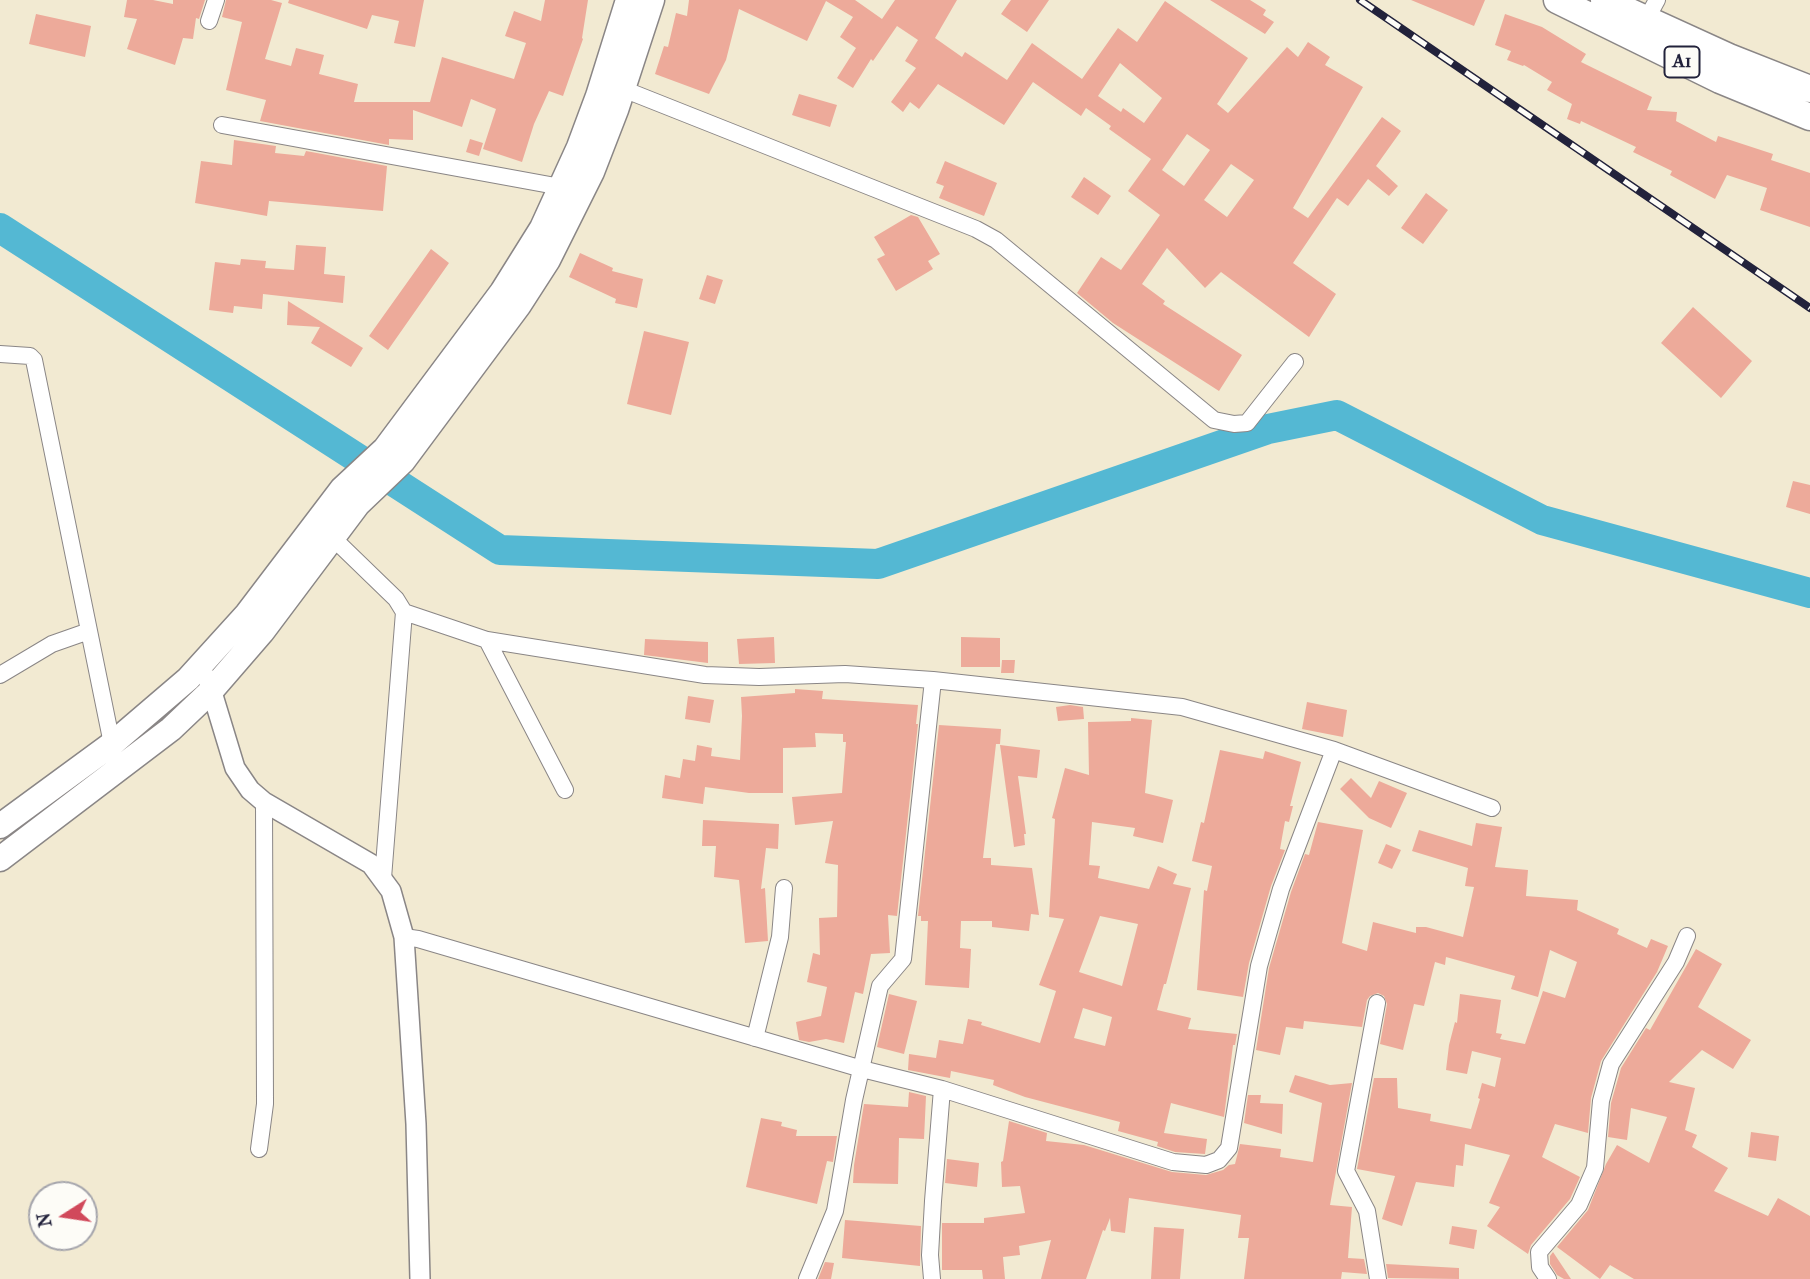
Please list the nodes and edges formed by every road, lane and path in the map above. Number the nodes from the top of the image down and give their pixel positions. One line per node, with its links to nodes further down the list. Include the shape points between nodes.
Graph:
1 (216, 0): 7 (street)
2 (628, 0): 14 (main road, via 598,96)
3 (652, 0): 9 (main road)
4 (1557, 0): 8 (highway, A1)
5 (1604, 0): 6 (highway, A1)
6 (1651, 10): 8 (highway, A1)
7 (209, 20)
8 (1725, 69): 10 (highway); 11 (highway); 12 (highway, A1)
9 (623, 89): 16 (street, via 996,240 1214,419 1247,423); 17 (main road, via 592,172 548,260 519,305)
10 (1810, 91)
11 (1810, 107)
12 (1810, 117)
13 (222, 125): 14 (street)
14 (561, 187): 17 (main road, via 542,228)
15 (0, 354): 21 (street, via 34,360)
16 (1295, 362)
17 (394, 455): 18 (main road)
18 (350, 496): 19 (main road); 23 (main road)
19 (333, 538): 20 (street); 26 (main road)
20 (404, 612): 22 (street); 34 (street)
21 (89, 631): 24 (street, via 52,644); 27 (street)
22 (487, 640): 25 (street, via 705,675 845,674); 29 (street)
23 (205, 661): 26 (street); 27 (main road)
24 (0, 675)
25 (933, 680): 28 (street, via 1182,707); 40 (street, via 903,959 880,986)
26 (211, 691): 30 (street, via 236,768); 33 (main road, via 171,729)
27 (112, 744): 32 (main road)
28 (1334, 750): 31 (street); 41 (street, via 1281,889 1259,966 1228,1148 1219,1160 1206,1165 1173,1162)
29 (565, 790)
30 (264, 802): 34 (street, via 371,864); 42 (street, via 265,1104)
31 (1492, 808)
32 (0, 826)
33 (0, 859)
34 (383, 878): 37 (street)
35 (783, 888): 39 (street, via 780,937)
36 (1687, 936): 47 (street, via 1676,962 1611,1064 1601,1101 1595,1168 1579,1205 1539,1252 1540,1267)
37 (404, 937): 39 (street); 43 (street)
38 (1377, 1003): 46 (street, via 1346,1171 1367,1211)
39 (755, 1038): 40 (street)
40 (862, 1069): 41 (street); 44 (street, via 835,1211)
41 (942, 1089): 45 (street)
42 (260, 1149)
43 (420, 1279)
44 (807, 1279)
45 (932, 1279)
46 (1378, 1279)
47 (1548, 1279)

